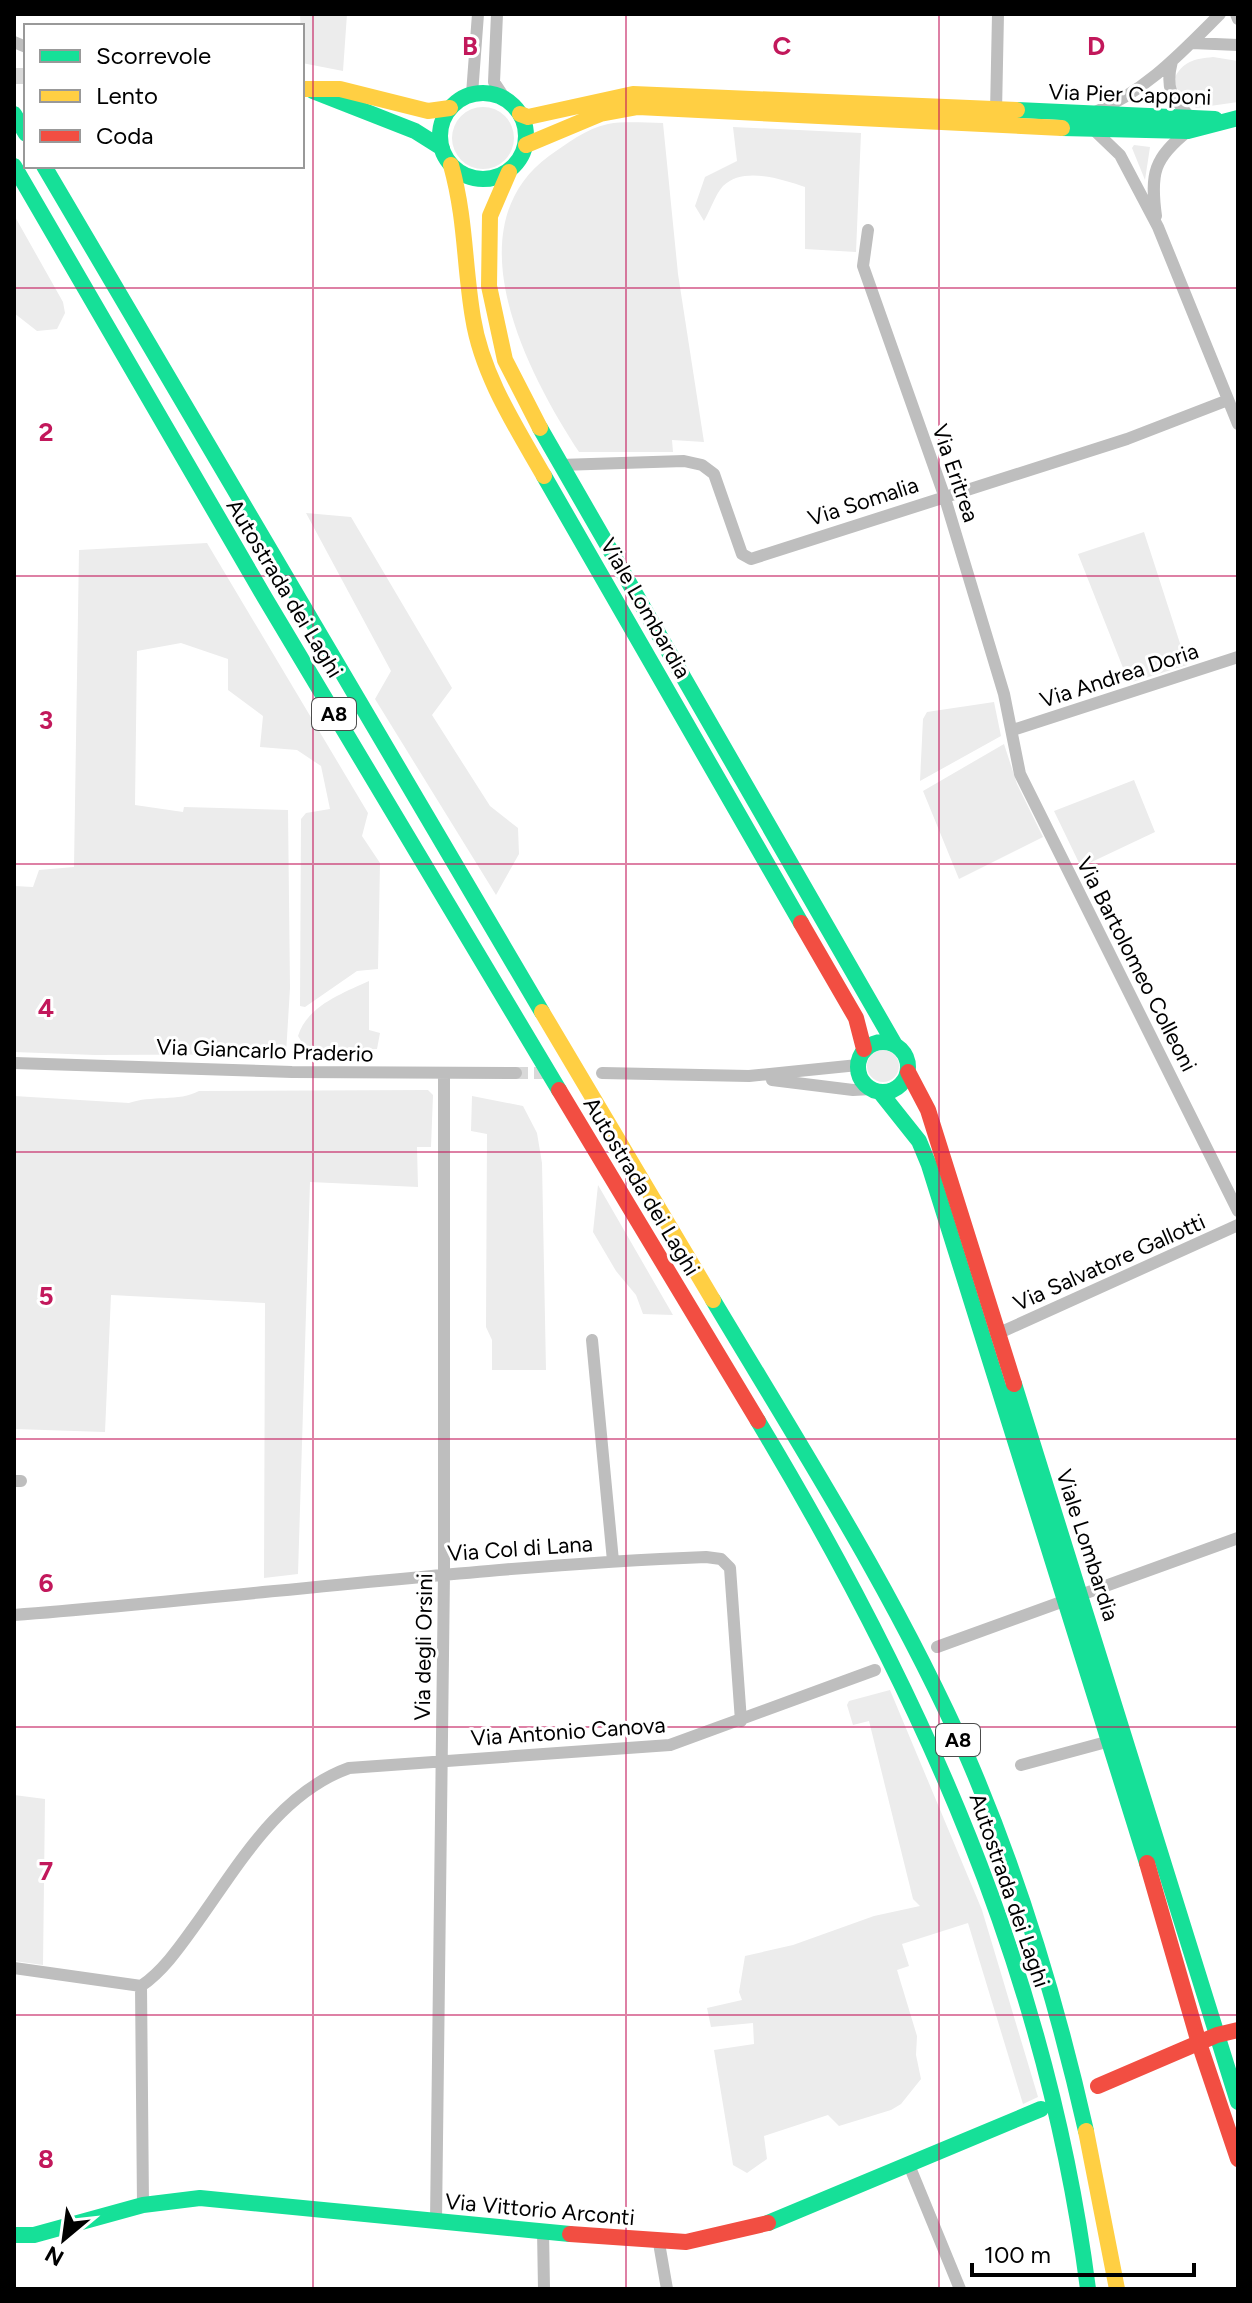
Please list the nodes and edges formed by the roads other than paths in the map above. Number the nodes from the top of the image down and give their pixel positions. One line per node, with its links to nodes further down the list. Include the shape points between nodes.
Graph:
1 (478, 14): 9 (street)
2 (497, 14): 10 (street, via 494,82)
3 (998, 14): 12 (street)
4 (1220, 14): 5 (street)
5 (1192, 43): 6 (street); 7 (street)
6 (1238, 45)
7 (1172, 61): 15 (street); 16 (street, via 1167,81)
8 (307, 90): 11 (main road, via 340,89 428,111); 18 (main road, via 415,131)
9 (472, 94): 10 (main road); 11 (main road)
10 (506, 100): 13 (main road)
11 (450, 108): 18 (main road, via 440,131)
12 (996, 112): 13 (main road, Via Pier Capponi, via 633,94 528,117); 15 (main road, Via Pier Capponi)
13 (520, 114): 17 (main road)
14 (1231, 119): 16 (main road, Via Pier Capponi)
15 (1091, 123): 16 (main road, Via Pier Capponi); 17 (main road, Via Pier Capponi, via 638,107 600,114); 23 (street, via 1120,155)
16 (1189, 124): 23 (street, via 1154,167)
17 (526, 145): 22 (main road)
18 (442, 148): 19 (main road)
19 (451, 165): 22 (main road, via 479,180); 32 (main road, Viale Lombardia, via 463,207 473,320 487,369 856,1018)
20 (14, 166): 66 (main road, Autostrada dei Laghi / A8, via 273,611 809,1506 889,1655 958,1805 1006,1933 1049,2079)
21 (45, 168): 76 (main road, Autostrada dei Laghi / A8, via 913,1643 981,1791 1026,1918 1091,2152)
22 (509, 172): 27 (main road, Viale Lombardia, via 487,236 494,316 505,360)
23 (1158, 227): 25 (street)
24 (868, 230): 28 (street, Via Eritrea, via 863,266)
25 (1228, 400): 26 (street); 28 (street, Via Somalia, via 1127,439)
26 (1238, 424)
27 (560, 465): 28 (street, Via Somalia, via 702,465 714,474 746,558); 31 (main road, Viale Lombardia)
28 (944, 495): 30 (street, Via Eritrea)
29 (1238, 657): 30 (street, Via Andrea Doria)
30 (1013, 730): 40 (street, Via Bartolomeo Colleoni, via 1020,774)
31 (895, 1045): 32 (main road, via 879,1042); 34 (main road, via 904,1053)
32 (861, 1057): 38 (street); 39 (main road, via 863,1082)
33 (14, 1063): 37 (street, Via Giancarlo Praderio)
34 (908, 1072): 39 (main road, via 892,1091); 42 (main road, Viale Lombardia, via 928,1110)
35 (516, 1073): 37 (street, Via Giancarlo Praderio)
36 (602, 1073): 38 (street)
37 (444, 1074): 46 (street, Via degli Orsini)
38 (749, 1076): 39 (street)
39 (875, 1090): 47 (main road, Viale Lombardia, via 919,1141 929,1165)
40 (1238, 1211)
41 (1238, 1225): 42 (street, Via Salvatore Gallotti)
42 (997, 1334): 47 (main road, Viale Lombardia)
43 (592, 1340): 45 (street)
44 (1238, 1538): 47 (street)
45 (613, 1561): 46 (street, Via Col di Lana); 51 (street, Via Col di Lana, via 706,1557 721,1559 730,1568)
46 (444, 1574): 48 (street, Via Col di Lana); 53 (street, Via degli Orsini)
47 (1074, 1597): 49 (street); 52 (main road, Viale Lombardia); 58 (main road, Viale Lombardia)
48 (14, 1615)
49 (937, 1647)
50 (875, 1670): 51 (street, Via Antonio Canova)
51 (741, 1721): 53 (street, Via Antonio Canova, via 670,1745)
52 (1110, 1741): 54 (street); 59 (main road, Viale Lombardia)
53 (441, 1760): 56 (street, Via Antonio Canova, via 349,1768 310,1787 279,1814 182,1943); 67 (street, Via degli Orsini)
54 (1021, 1765)
55 (14, 1968): 56 (street)
56 (141, 1986): 65 (street)
57 (1238, 2030): 58 (main road)
58 (1217, 2035): 59 (main road); 61 (main road, Viale Lombardia)
59 (1199, 2043): 60 (main road); 63 (main road, Viale Lombardia)
60 (1098, 2086)
61 (1238, 2102)
62 (1041, 2109): 64 (main road, Via Vittorio Arconti)
63 (1238, 2159)
64 (909, 2165): 70 (main road, Via Vittorio Arconti, via 731,2235); 73 (street)
65 (143, 2205): 67 (main road, Via Vittorio Arconti, via 200,2198); 69 (main road, Via Vittorio Arconti, via 34,2235)
66 (1081, 2217): 74 (main road); 75 (main road, Autostrada dei Laghi / A8)
67 (436, 2221): 68 (main road, Via Vittorio Arconti)
68 (543, 2230): 70 (main road, Via Vittorio Arconti); 71 (street)
69 (14, 2235)
70 (659, 2243): 72 (street)
71 (544, 2289)
72 (667, 2289)
73 (960, 2289)
74 (1081, 2289)
75 (1088, 2289)
76 (1117, 2289)

